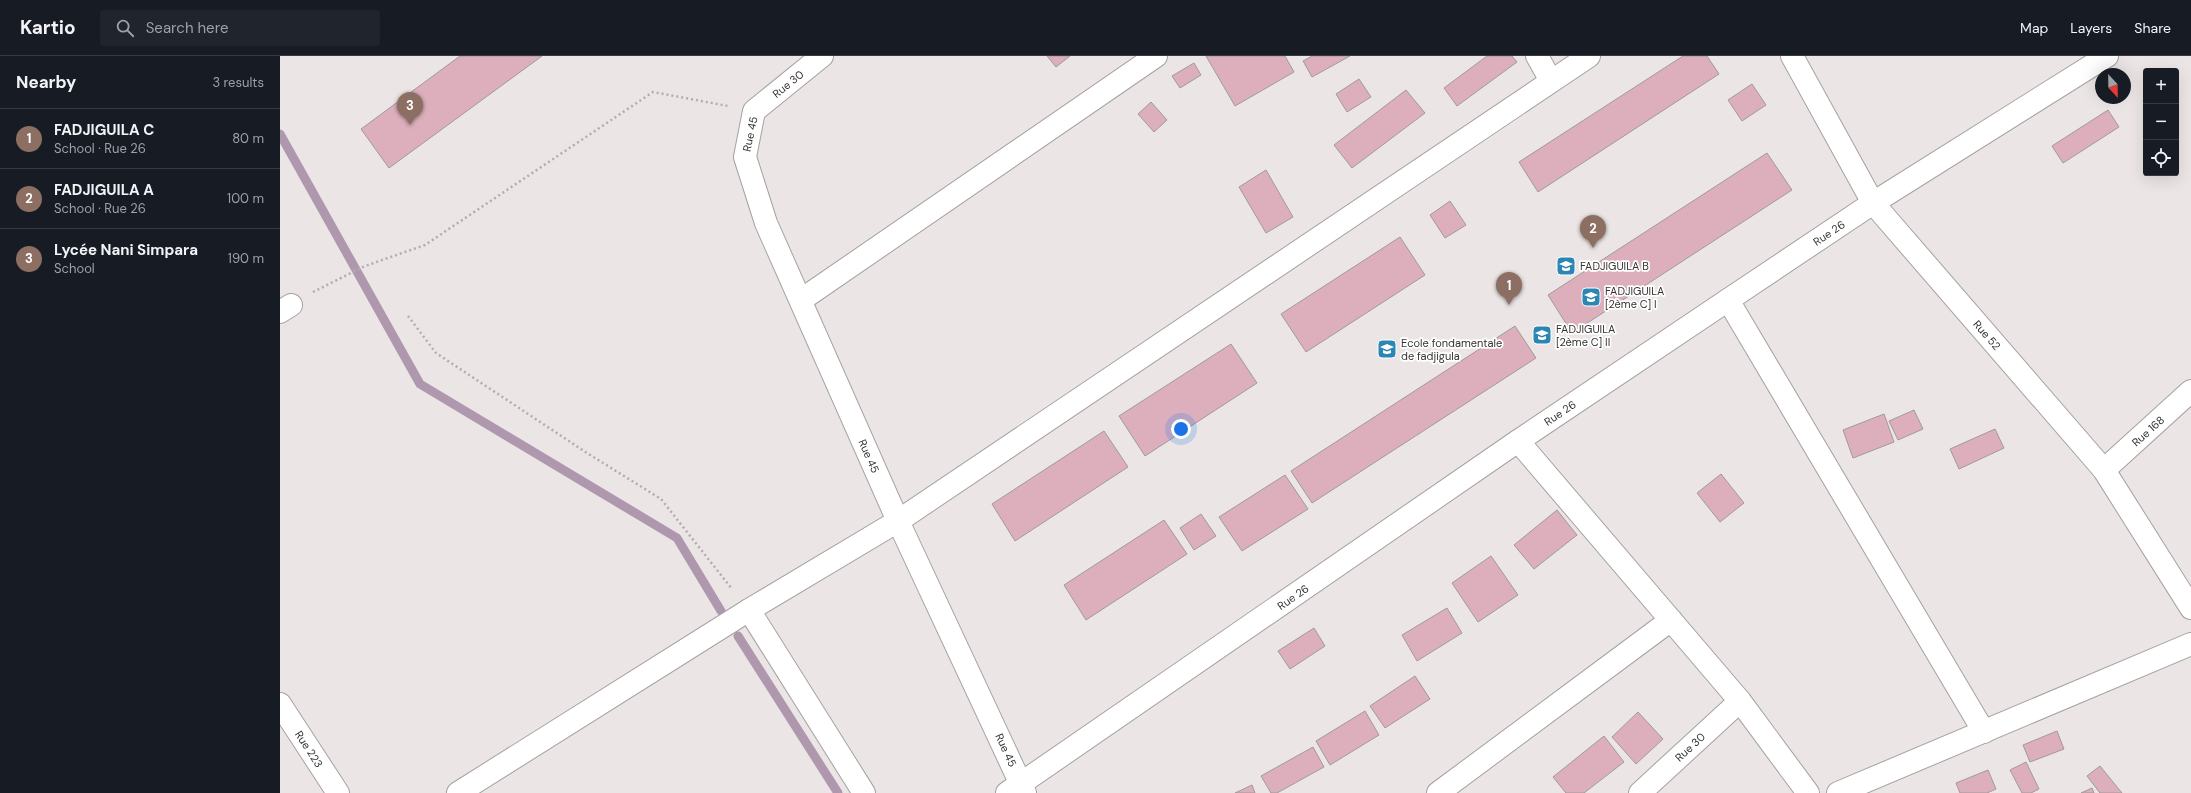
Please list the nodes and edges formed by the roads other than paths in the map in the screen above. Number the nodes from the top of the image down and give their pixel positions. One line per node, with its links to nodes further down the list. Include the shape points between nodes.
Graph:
1 (822, 56): 8 (street, Rue 30)
2 (1156, 56): 10 (street)
3 (1537, 56): 7 (street)
4 (1589, 56): 7 (street)
5 (1792, 56): 9 (street, Rue 52)
6 (2107, 56): 9 (street, Rue 26)
7 (1552, 81): 15 (street)
8 (754, 111): 10 (street, Rue 45, via 745,157 766,223)
9 (1873, 203): 11 (street, Rue 26); 14 (street, Rue 52)
10 (801, 300): 15 (street, Rue 45)
11 (1728, 300): 13 (street, Rue 26); 22 (street)
12 (2191, 391): 14 (street, Rue 168)
13 (1518, 441): 18 (street); 23 (street, Rue 26)
14 (2104, 470): 16 (street, Rue 52)
15 (898, 521): 17 (street); 23 (street, Rue 45)
16 (2191, 608)
17 (749, 610): 25 (street); 26 (street)
18 (1671, 620): 20 (street); 27 (street)
19 (2191, 644): 22 (street)
20 (1740, 701): 28 (street, Rue 30); 29 (street)
21 (280, 704): 24 (street, Rue 223)
22 (1984, 732): 30 (street)
23 (1018, 790)
24 (338, 793)
25 (458, 793)
26 (864, 793)
27 (1438, 793)
28 (1640, 793)
29 (1808, 793)
30 (1838, 793)

